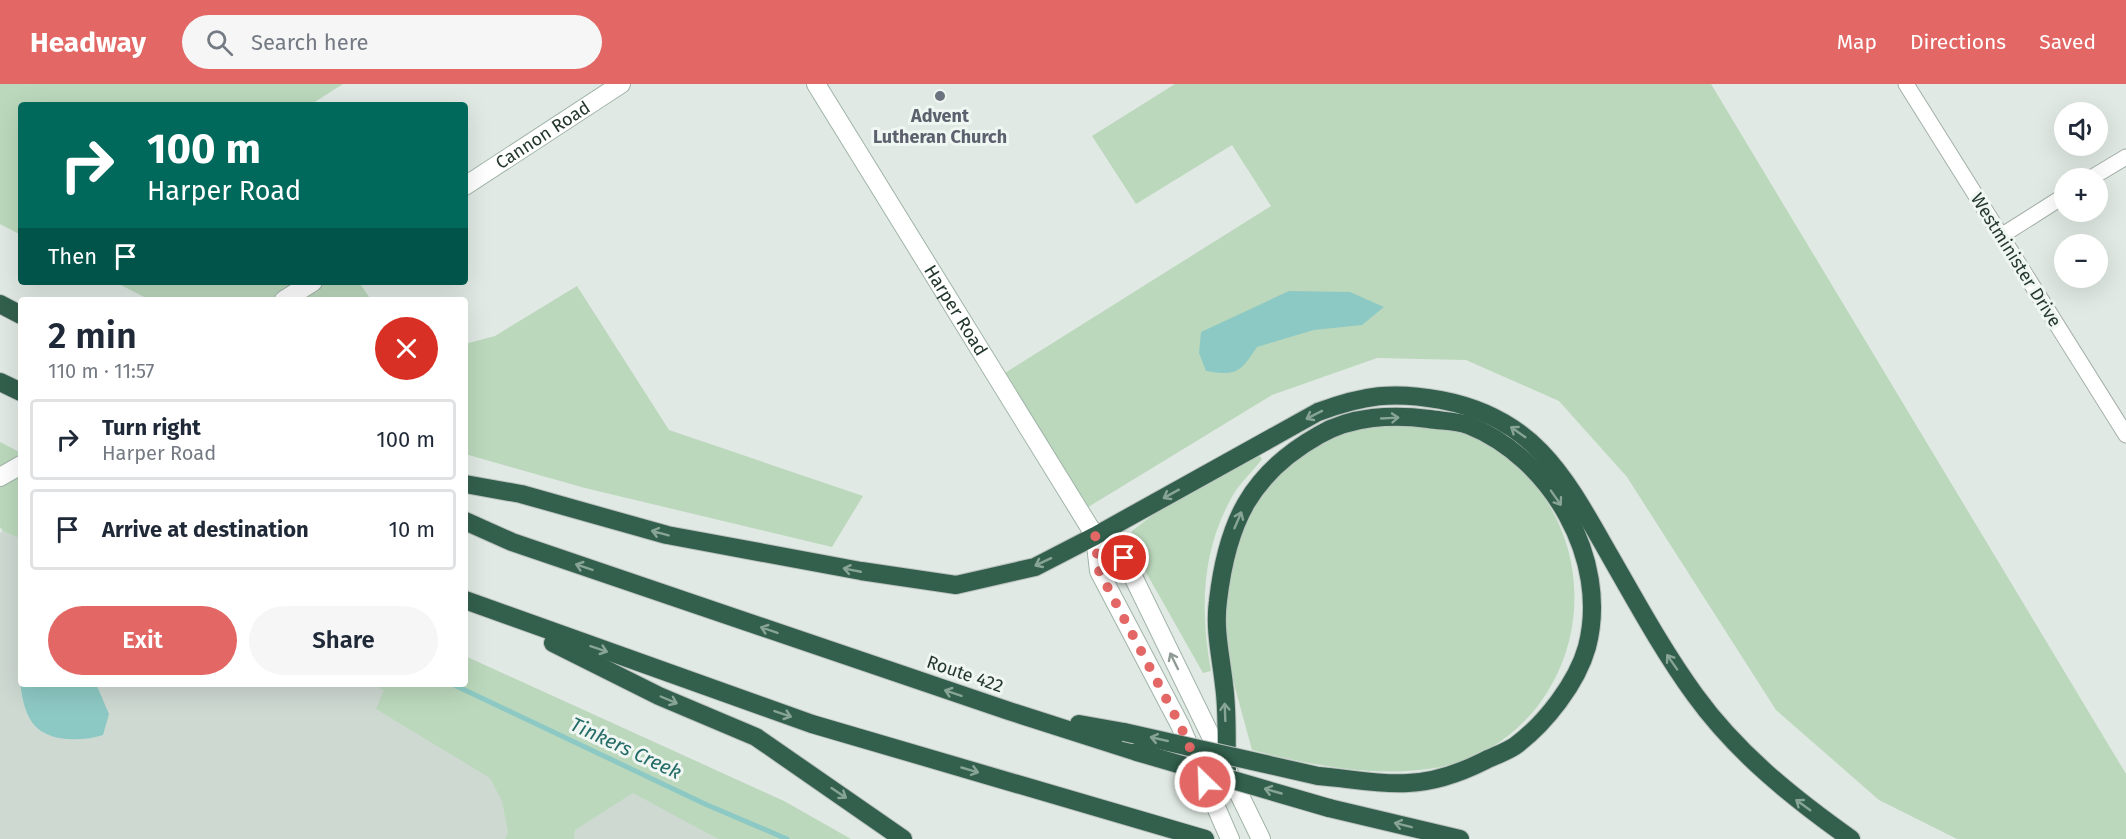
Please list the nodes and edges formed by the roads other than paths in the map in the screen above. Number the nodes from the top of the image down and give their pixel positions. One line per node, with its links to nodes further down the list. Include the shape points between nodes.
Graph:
1 (621, 84): 6 (street, Cannon Road)
2 (816, 84): 18 (street, Harper Road)
3 (1906, 84): 8 (street, Westminister Drive)
4 (2126, 156): 5 (street)
5 (2107, 168)
6 (468, 184)
7 (2054, 202): 8 (street)
8 (2001, 236): 13 (street, Westminister Drive)
9 (308, 285): 10 (street)
10 (289, 297)
11 (0, 304): 12 (highway)
12 (18, 313)
13 (2126, 435)
14 (18, 467): 15 (street)
15 (0, 477)
16 (468, 485): 18 (highway, one-way to 16, via 1035,567 956,585 667,535 521,494)
17 (468, 522): 21 (highway, Route 422, one-way to 17, via 512,542)
18 (1095, 536): 22 (street, Harper Road, one-way to 18, via 1124,558); 25 (street, Harper Road, via 1099,571 1180,725); 28 (highway, one-way to 18, via 1796,800 1737,746 1696,697 1665,651 1567,480 1530,440 1499,418 1416,395 1353,399 1318,412)
19 (468, 601): 20 (highway)
20 (485, 609): 23 (highway, one-way to 23, via 659,696 756,737); 24 (highway, one-way to 24, via 812,724)
21 (1009, 711): 22 (highway, one-way to 21, bridge, via 1225,686 1218,648 1217,602 1229,542 1250,493 1271,468 1329,429 1364,419 1408,416 1467,425 1535,469 1573,524 1592,590 1587,647 1562,700 1514,746 1462,772 1409,783 1318,776 1124,732); 27 (highway, Route 422, one-way to 21, bridge, via 1329,808)
22 (1227, 770): 26 (street, Harper Road)
23 (903, 839)
24 (1205, 839)
25 (1230, 839)
26 (1261, 839)
27 (1460, 839)
28 (1851, 839)

